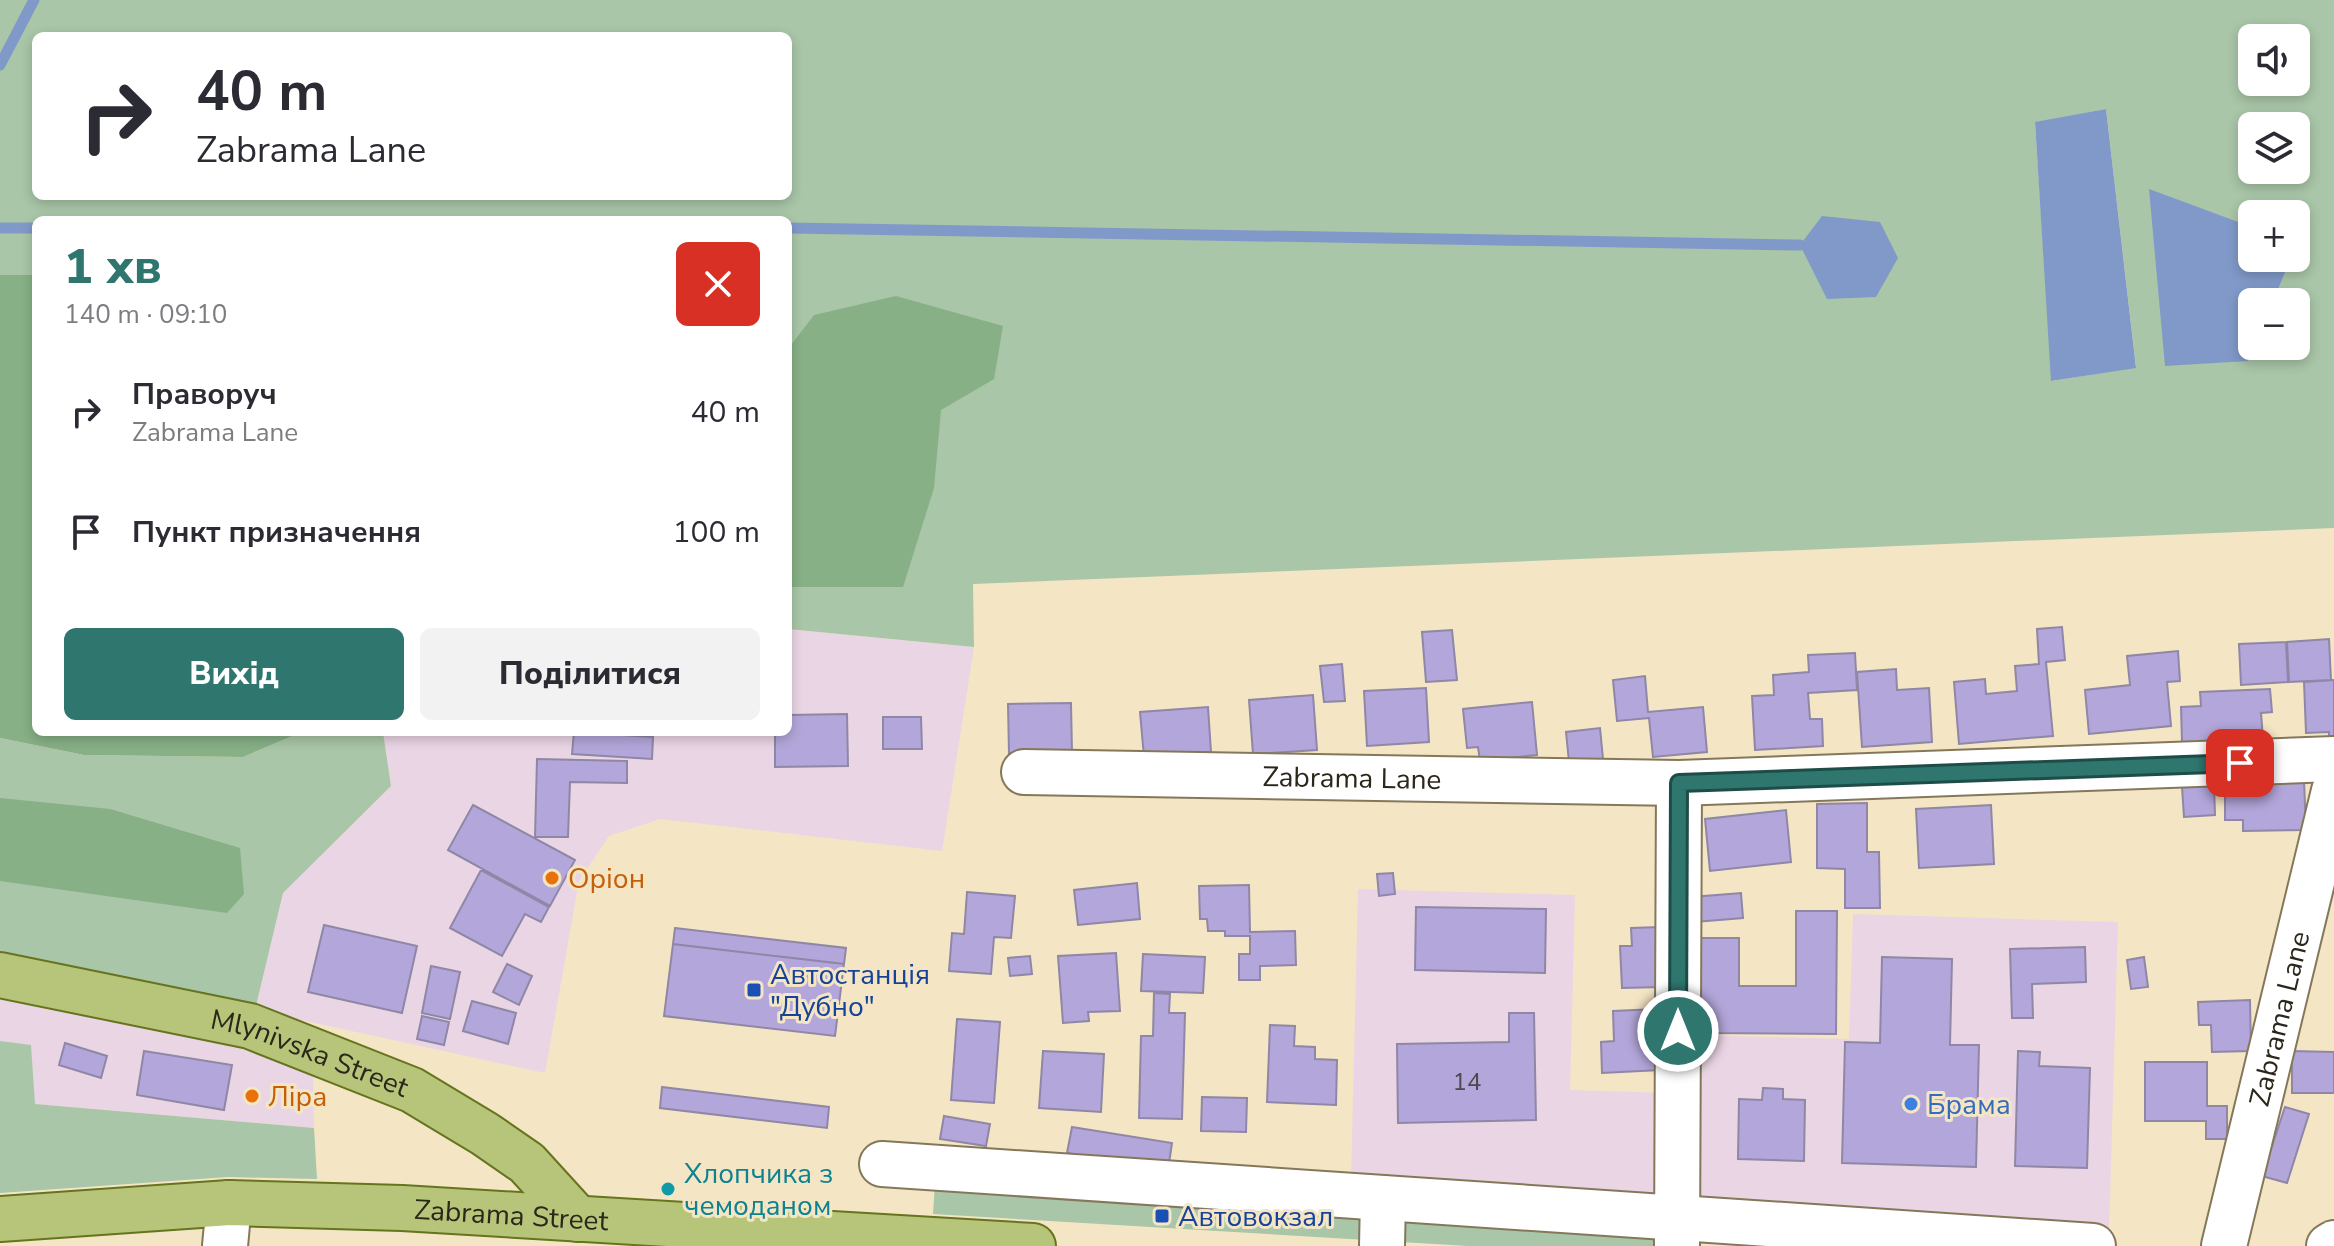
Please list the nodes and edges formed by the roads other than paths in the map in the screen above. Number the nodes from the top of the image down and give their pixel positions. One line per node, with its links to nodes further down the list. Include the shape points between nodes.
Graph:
1 (2334, 759): 3 (street, Zabrama Lane)
2 (1024, 772): 3 (street, Zabrama Lane)
3 (1679, 783): 11 (street)
4 (2334, 791): 18 (street, Zabrama Lane)
5 (0, 975): 10 (main road, Mlynivska Street, via 250,1026 412,1090 527,1163)
6 (882, 1164): 7 (street)
7 (1383, 1198): 11 (street); 16 (street)
8 (229, 1203): 9 (main road, Zabrama Street); 10 (main road, Zabrama Street); 14 (street)
9 (0, 1219)
10 (578, 1219): 15 (main road, Zabrama Street)
11 (1677, 1232): 12 (street)
12 (1986, 1242): 17 (street)
13 (2334, 1243): 19 (street)
14 (225, 1246)
15 (1033, 1246)
16 (1382, 1246)
17 (2093, 1246)
18 (2224, 1246)
19 (2329, 1246)

